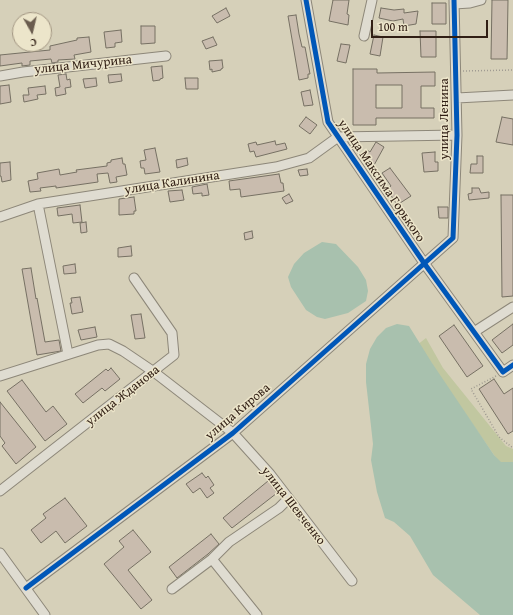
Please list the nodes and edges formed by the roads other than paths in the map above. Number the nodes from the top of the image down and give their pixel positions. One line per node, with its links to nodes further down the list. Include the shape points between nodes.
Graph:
1 (306, 0): 11 (street, улица Максима Горького, via 328,122)
2 (372, 0): 5 (street)
3 (481, 0): 4 (street, via 470,3)
4 (454, 2): 9 (street, улица Ленина)
5 (364, 36)
6 (166, 56): 7 (street, улица Мичурина)
7 (0, 76)
8 (513, 95): 9 (street)
9 (457, 98): 10 (street, улица Ленина)
10 (457, 135): 11 (street); 14 (street, улица Ленина)
11 (338, 137): 12 (street, улица Калинина, via 309,158 276,167); 15 (street, улица Максима Горького)
12 (38, 204): 13 (street, улица Калинина); 19 (street)
13 (0, 217)
14 (453, 238): 15 (street, улица Кирова)
15 (424, 263): 18 (street, улица Максима Горького); 23 (street, улица Кирова)
16 (134, 278): 21 (street, улица Жданова, via 172,333 174,355)
17 (513, 308): 18 (street)
18 (474, 332): 20 (street, улица Максима Горького, via 503,372)
19 (68, 354): 21 (street, улица Шевченко, via 109,344); 22 (street, улица Шевченко)
20 (513, 365)
21 (154, 372): 23 (street, улица Шевченко); 24 (street, улица Жданова)
22 (0, 376)
23 (233, 433): 25 (street, улица Шевченко); 29 (street, улица Кирова)
24 (0, 491)
25 (288, 498): 27 (street, via 279,508 229,542); 28 (street, улица Шевченко)
26 (0, 552): 29 (street)
27 (212, 559): 30 (street); 32 (street)
28 (352, 581)
29 (26, 588): 31 (street)
30 (172, 589)
31 (46, 615)
32 (257, 615)

